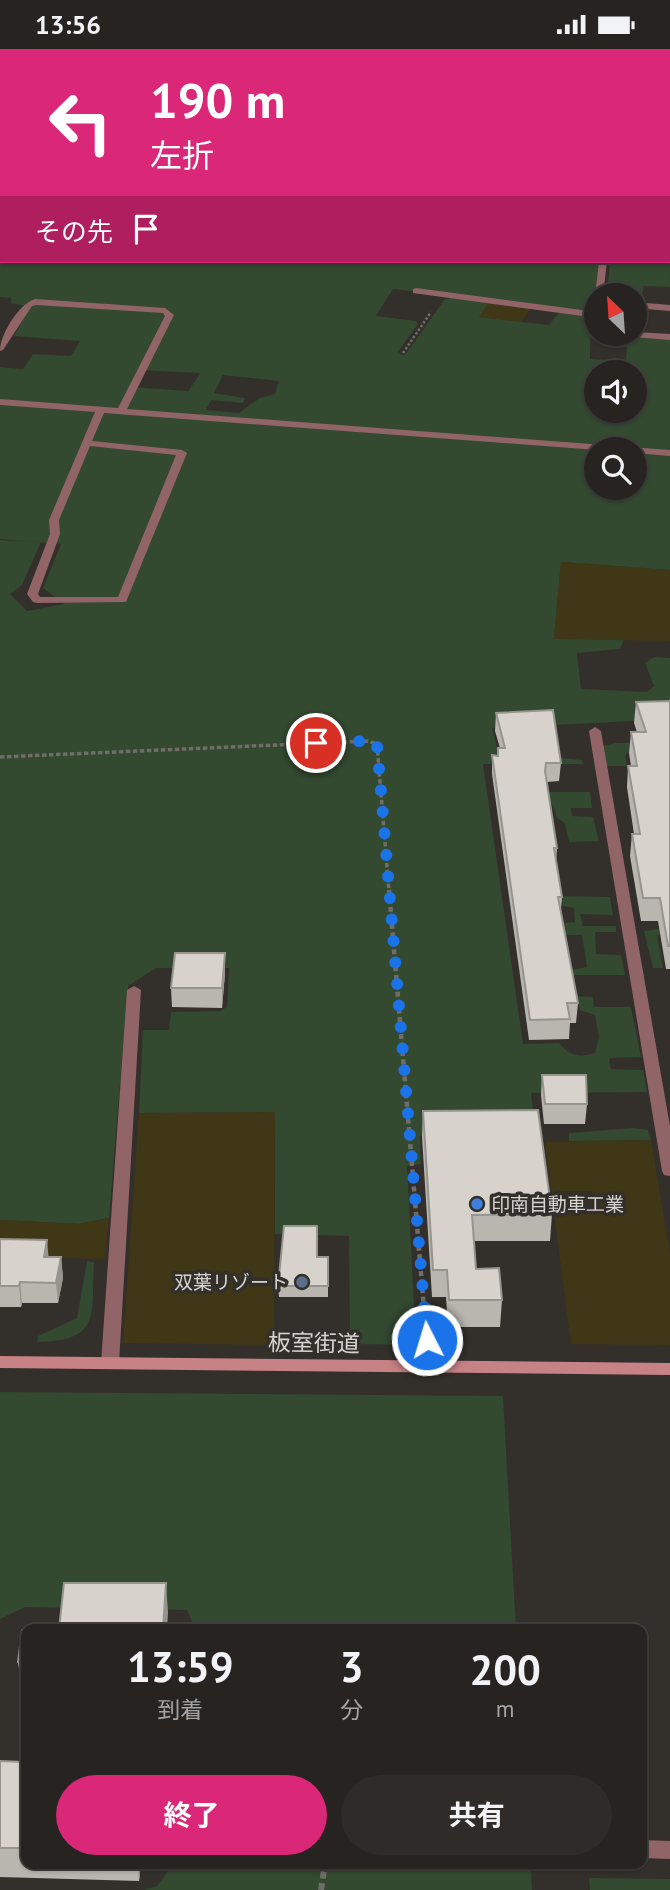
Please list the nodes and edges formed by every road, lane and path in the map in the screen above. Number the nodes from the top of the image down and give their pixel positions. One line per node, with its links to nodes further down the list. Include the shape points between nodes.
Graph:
1 (603, 263): 2 (street)
2 (600, 283)
3 (415, 291): 4 (street)
4 (444, 295): 7 (street); 11 (path)
5 (648, 306): 6 (street)
6 (670, 308)
7 (584, 313)
8 (648, 335): 9 (street)
9 (670, 337)
10 (0, 348): 14 (street, via 29,304 35,302 165,311 170,315)
11 (403, 353)
12 (0, 402): 13 (street)
13 (101, 409): 14 (street); 15 (street)
14 (122, 410): 16 (street)
15 (86, 443): 15 (street, via 54,520 55,534 32,594 37,600 122,600 183,453)
16 (584, 446)
17 (647, 451): 18 (street)
18 (670, 453)
19 (595, 731): 22 (street)
20 (0, 757): 25 (path, via 377,744)
21 (134, 990): 24 (street)
22 (670, 1171)
23 (0, 1362): 24 (main road, 板室街道)
24 (110, 1363): 25 (main road, 板室街道)
25 (429, 1367): 26 (main road, 板室街道)
26 (670, 1369)
27 (647, 1849): 28 (street)
28 (670, 1850)
29 (323, 1869): 30 (path)
30 (321, 1890)

